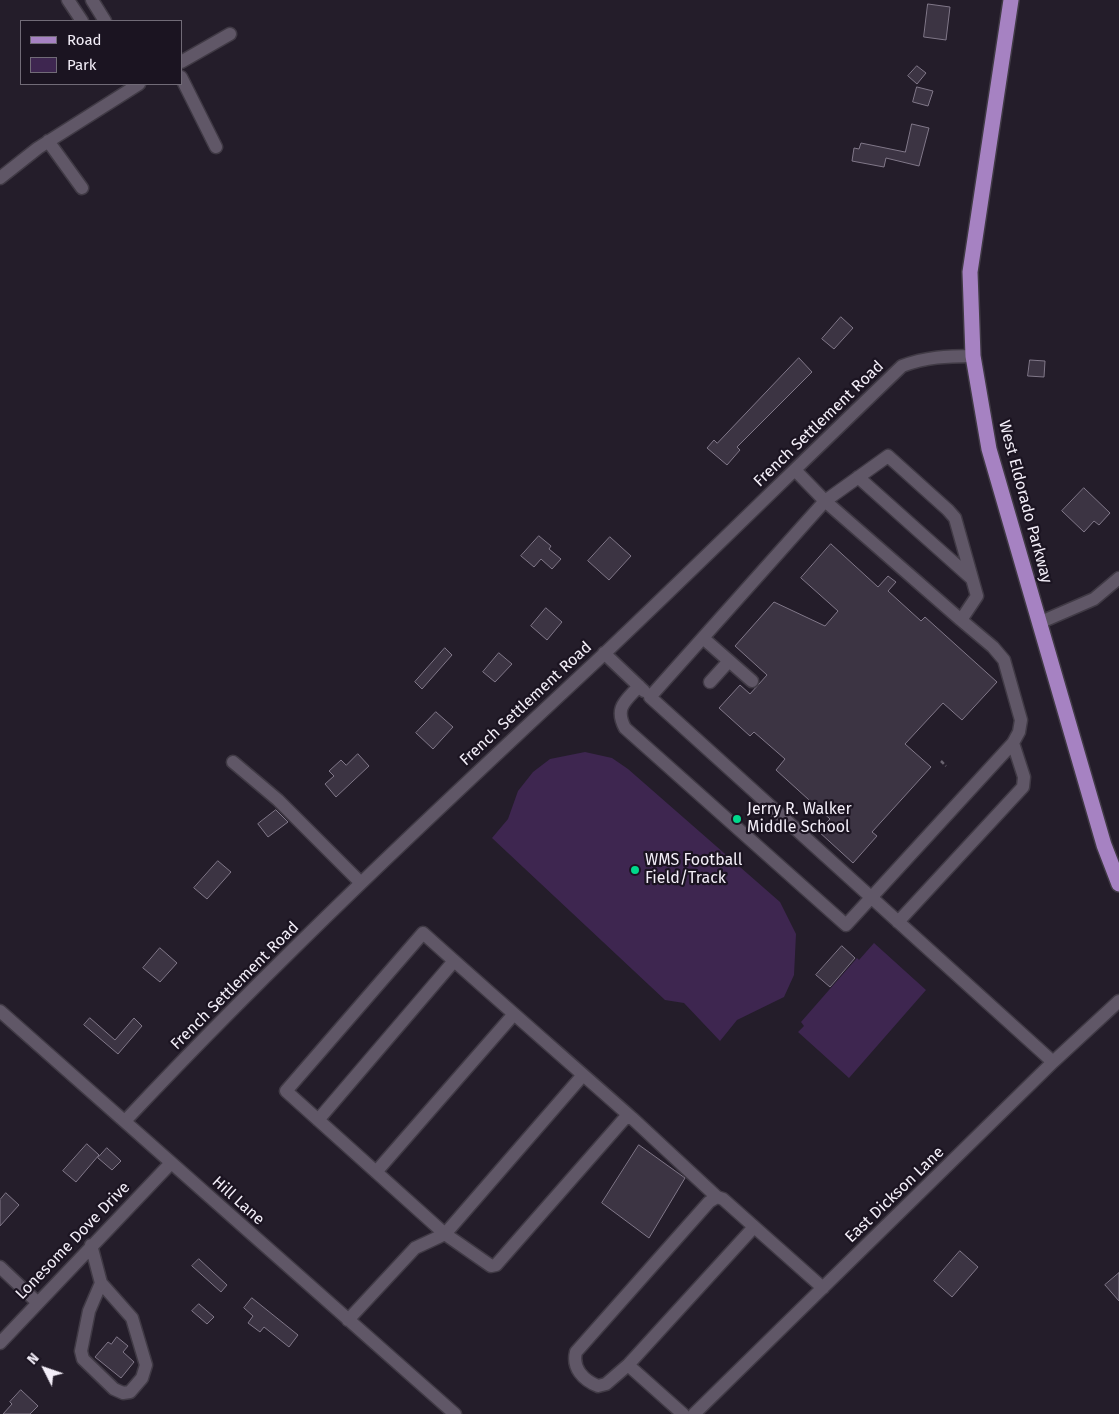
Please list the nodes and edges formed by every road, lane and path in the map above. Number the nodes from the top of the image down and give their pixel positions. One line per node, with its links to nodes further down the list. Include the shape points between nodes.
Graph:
1 (68, 0): 4 (street)
2 (92, 0): 5 (street)
3 (1011, 0): 15 (main road, West Eldorado Parkway, via 970,272)
4 (81, 20)
5 (104, 20)
6 (230, 34): 7 (street)
7 (182, 61)
8 (182, 79): 12 (street)
9 (135, 85): 10 (street)
10 (122, 88): 11 (street)
11 (48, 141): 13 (street); 14 (street)
12 (216, 147)
13 (0, 178)
14 (82, 188)
15 (973, 356): 16 (street, French Settlement Road, via 940,356 902,366); 22 (main road, West Eldorado Parkway, via 990,449)
16 (795, 470): 18 (street); 24 (street, French Settlement Road)
17 (858, 477): 18 (street); 19 (street); 19 (street, via 888,456 955,518)
18 (825, 501): 21 (street); 23 (street)
19 (971, 578): 21 (street, via 976,596)
20 (1119, 578): 22 (street, via 1094,599)
21 (961, 620): 30 (street, via 1004,660 1021,720)
22 (1041, 622): 35 (main road, West Eldorado Parkway, via 1104,846)
23 (703, 638): 25 (street); 29 (street)
24 (604, 653): 28 (street); 34 (street, French Settlement Road)
25 (729, 661): 26 (street); 27 (street)
26 (752, 681)
27 (710, 682)
28 (639, 686): 29 (street); 36 (street, via 620,707 620,718 625,728 846,925)
29 (650, 697): 36 (street)
30 (1013, 743): 36 (street); 37 (street, via 1024,777 1023,787)
31 (941, 761): 33 (path)
32 (233, 762): 34 (street, via 278,800)
33 (946, 766)
34 (361, 883): 46 (street, French Settlement Road, via 211,1030)
35 (1119, 884)
36 (871, 898): 37 (street)
37 (898, 922): 42 (street)
38 (454, 961): 41 (street); 45 (street); 45 (street, via 422,933 286,1090)
39 (1119, 1000): 42 (street, East Dickson Lane)
40 (0, 1011): 46 (street, Hill Lane)
41 (514, 1014): 43 (street); 48 (street)
42 (1053, 1062): 55 (street, East Dickson Lane)
43 (583, 1075): 44 (street); 51 (street)
44 (632, 1118): 49 (street); 51 (street, via 625,1118 496,1265 491,1266)
45 (318, 1120): 48 (street)
46 (125, 1121): 47 (street, Hill Lane)
47 (171, 1163): 52 (street, Lonesome Dove Drive); 57 (street, Hill Lane)
48 (376, 1172): 51 (street)
49 (717, 1197): 50 (street); 59 (street, via 709,1202 576,1352 578,1371 598,1386 606,1384)
50 (754, 1226): 55 (street); 59 (street)
51 (444, 1234): 57 (street, via 415,1248)
52 (91, 1245): 54 (street); 56 (street, Lonesome Dove Drive)
53 (0, 1267): 56 (street)
54 (101, 1283): 54 (street, via 132,1318 146,1365 142,1378 130,1392 123,1394 114,1390 83,1359 81,1351 89,1311)
55 (823, 1288): 62 (street, East Dickson Lane)
56 (38, 1303): 58 (street, Lonesome Dove Drive)
57 (348, 1320): 60 (street, Hill Lane)
58 (0, 1343)
59 (628, 1365): 61 (street)
60 (455, 1414)
61 (683, 1414)
62 (694, 1414)

